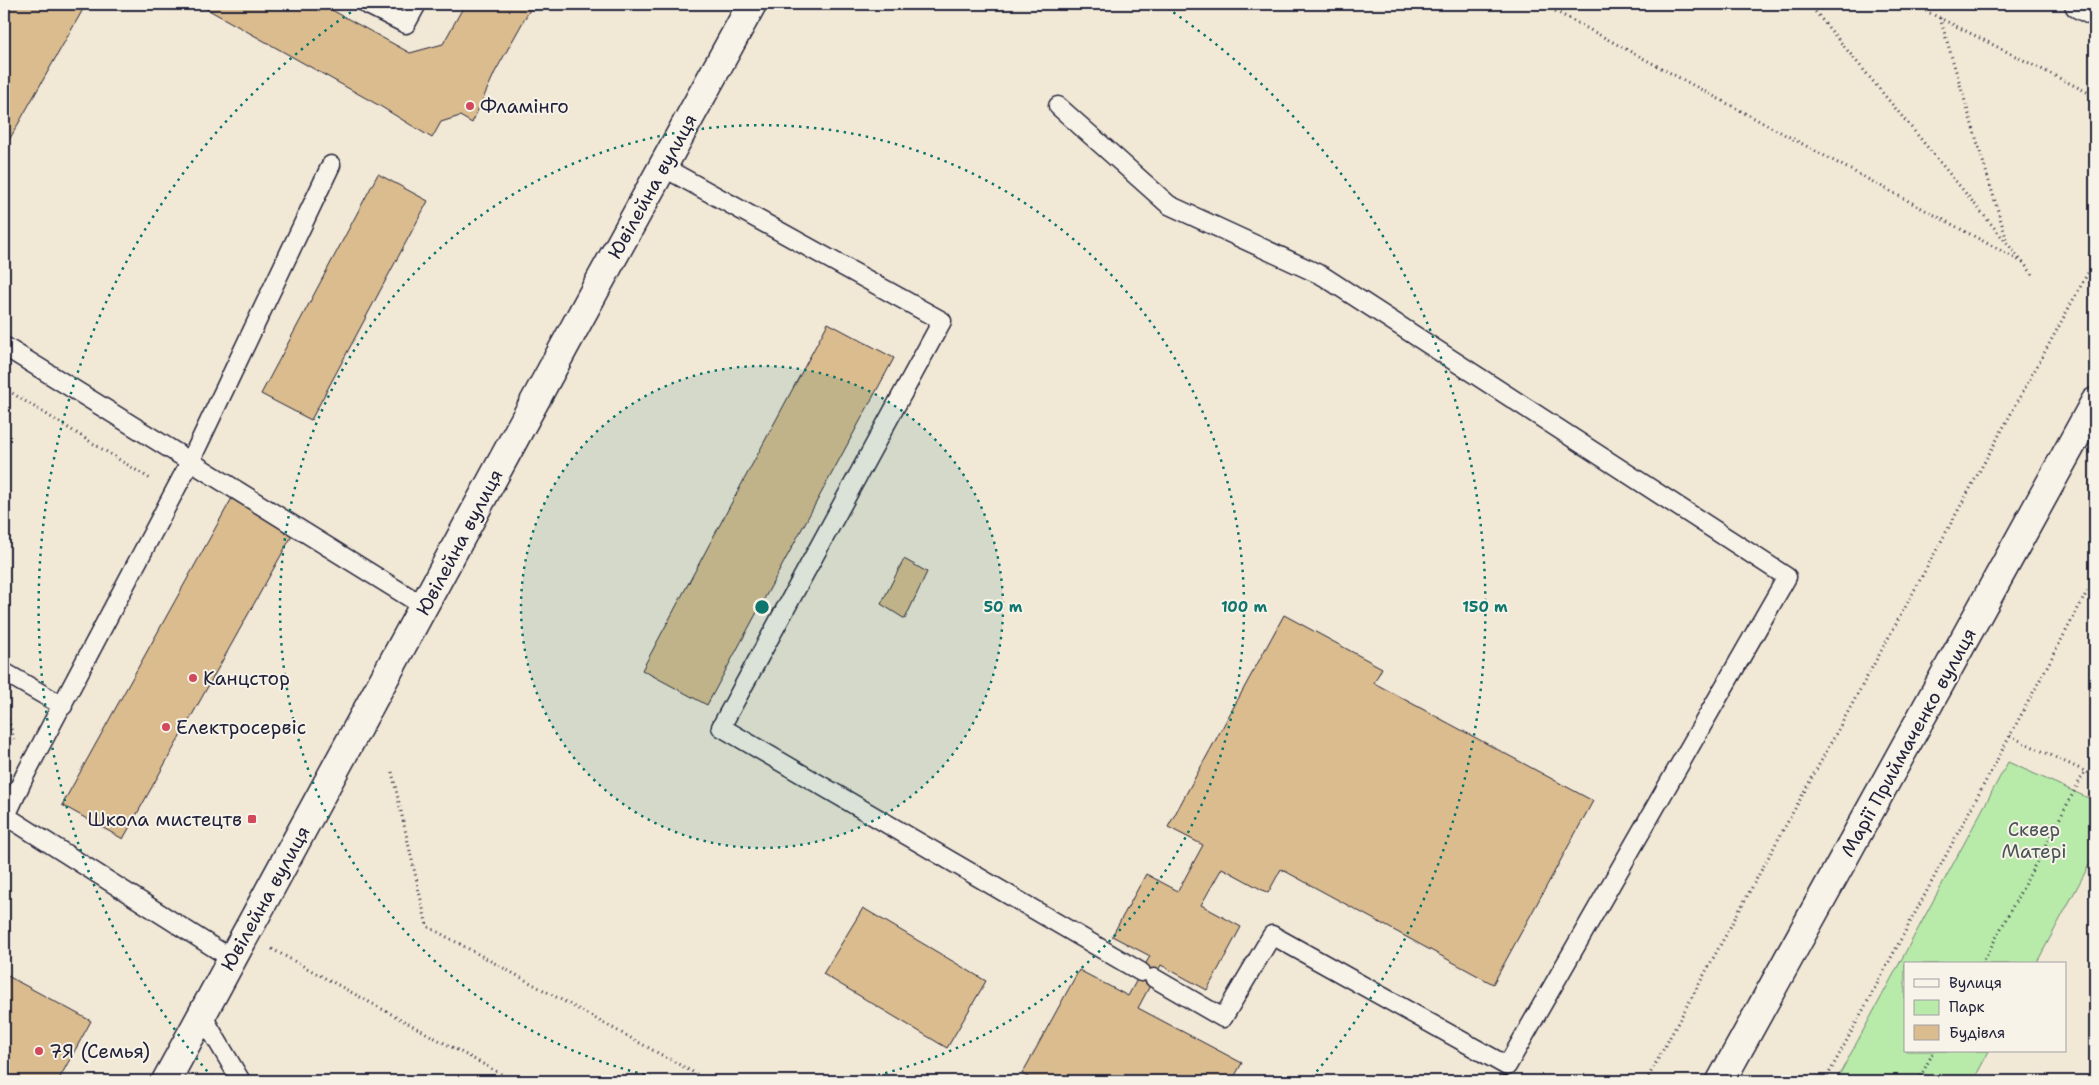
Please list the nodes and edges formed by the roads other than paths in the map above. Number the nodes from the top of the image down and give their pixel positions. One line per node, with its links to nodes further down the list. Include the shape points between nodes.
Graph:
1 (366, 4): 2 (lane, via 406,24)
2 (417, 4)
3 (752, 4): 8 (street, Ювілейна вулиця)
4 (2079, 4): 5 (street)
5 (2095, 12)
6 (1058, 106): 8 (lane, via 1169,206 1323,276 1787,577 1507,1066 1272,935 1224,1018 722,727 942,321)
7 (331, 165): 11 (lane)
8 (663, 167): 12 (street, Ювілейна вулиця)
9 (4, 346): 11 (lane)
10 (2095, 402): 19 (street, Марії Приймаченко вулиця)
11 (190, 462): 12 (lane); 14 (lane)
12 (425, 606): 15 (street, Ювілейна вулиця)
13 (4, 672): 14 (lane)
14 (64, 706): 15 (lane, via 6,816)
15 (232, 959): 16 (street, Ювілейна вулиця)
16 (202, 1015): 17 (street, Ювілейна вулиця); 18 (lane)
17 (166, 1081)
18 (242, 1081)
19 (1721, 1081)

